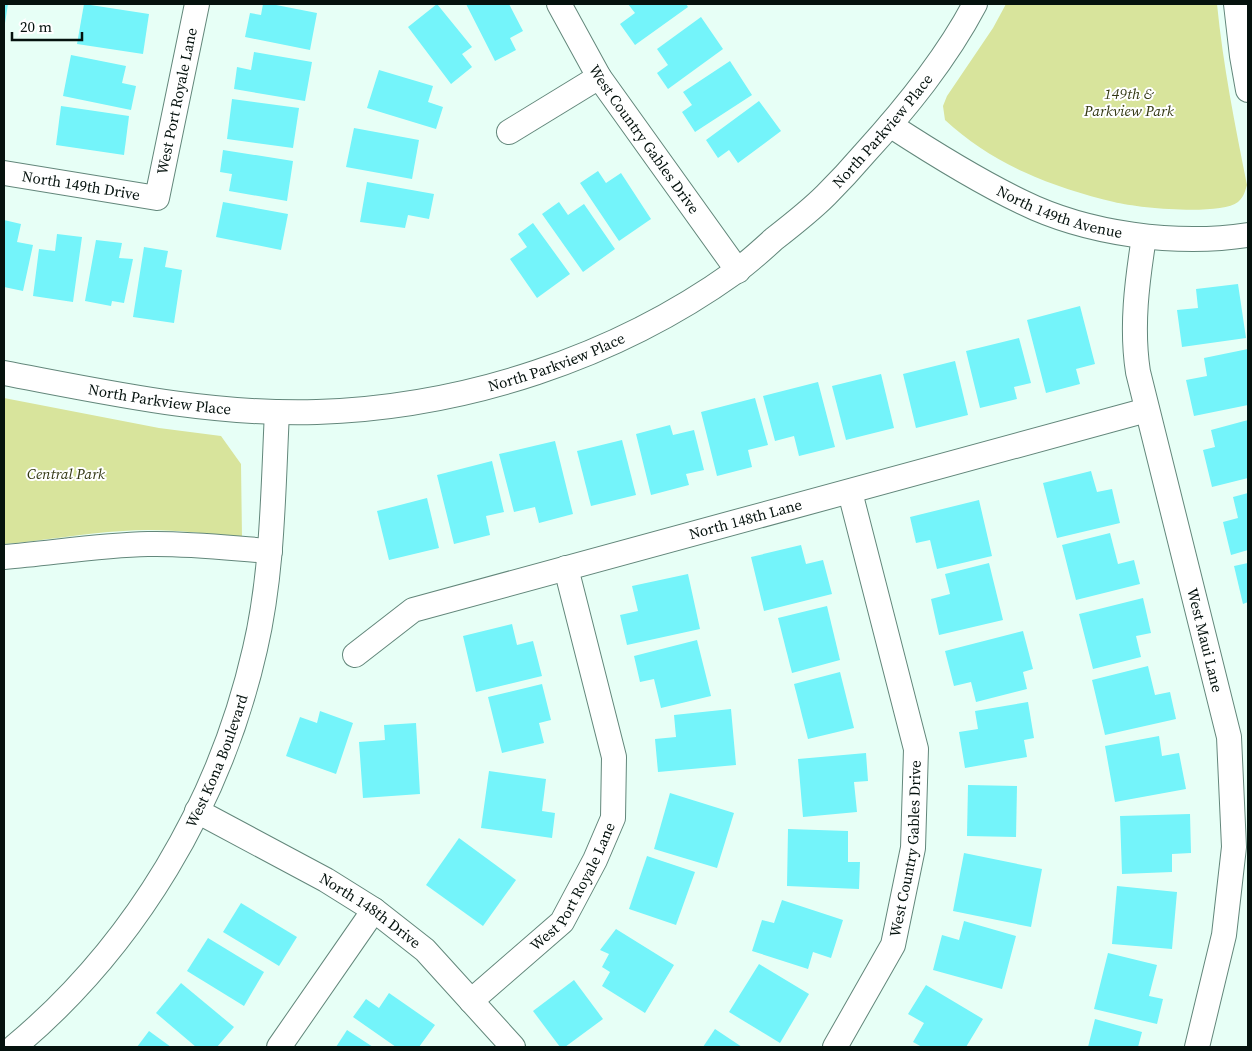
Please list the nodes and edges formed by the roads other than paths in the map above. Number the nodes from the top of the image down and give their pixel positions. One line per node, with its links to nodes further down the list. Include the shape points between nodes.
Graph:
1 (197, 4): 10 (street, West Port Royale Lane)
2 (559, 4): 5 (street, West Country Gables Drive)
3 (975, 4): 7 (street, North Parkview Place, via 918,93)
4 (1236, 4): 6 (street)
5 (598, 76): 8 (street); 13 (street, West Country Gables Drive)
6 (1248, 90)
7 (890, 125): 12 (street, North 149th Avenue, via 1023,203 1060,218); 13 (street, North Parkview Place, via 825,197)
8 (509, 132)
9 (4, 173): 10 (street, North 149th Drive)
10 (157, 198)
11 (1248, 235): 12 (street, North 149th Avenue, via 1201,240)
12 (1144, 237): 15 (street, West Maui Lane, via 1134,346)
13 (738, 270): 16 (street, North Parkview Place, via 640,329 578,358 517,378 448,396 384,407)
14 (4, 373): 16 (street, North Parkview Place, via 157,402 220,410)
15 (1147, 410): 17 (street, North 148th Lane); 29 (street, West Maui Lane, via 1229,737 1234,847 1224,935)
16 (277, 412): 18 (street, West Kona Boulevard)
17 (850, 492): 20 (street, North 148th Lane); 28 (street, West Country Gables Drive, via 916,749 913,848 893,945)
18 (270, 551): 19 (street, via 148,544); 22 (street, West Kona Boulevard, via 246,684 228,740)
19 (4, 558)
20 (566, 568): 21 (street, North 148th Lane, via 413,610); 24 (street, West Port Royale Lane, via 614,757 613,818 562,922)
21 (355, 655)
22 (198, 811): 23 (street, North 148th Drive, via 326,880); 25 (street, West Kona Boulevard, via 164,874 138,913 74,990)
23 (374, 910): 24 (street, North 148th Drive, via 425,950); 26 (street)
24 (471, 1001): 27 (street, North 148th Drive)
25 (14, 1047)
26 (278, 1047)
27 (513, 1047)
28 (835, 1047)
29 (1197, 1047)

